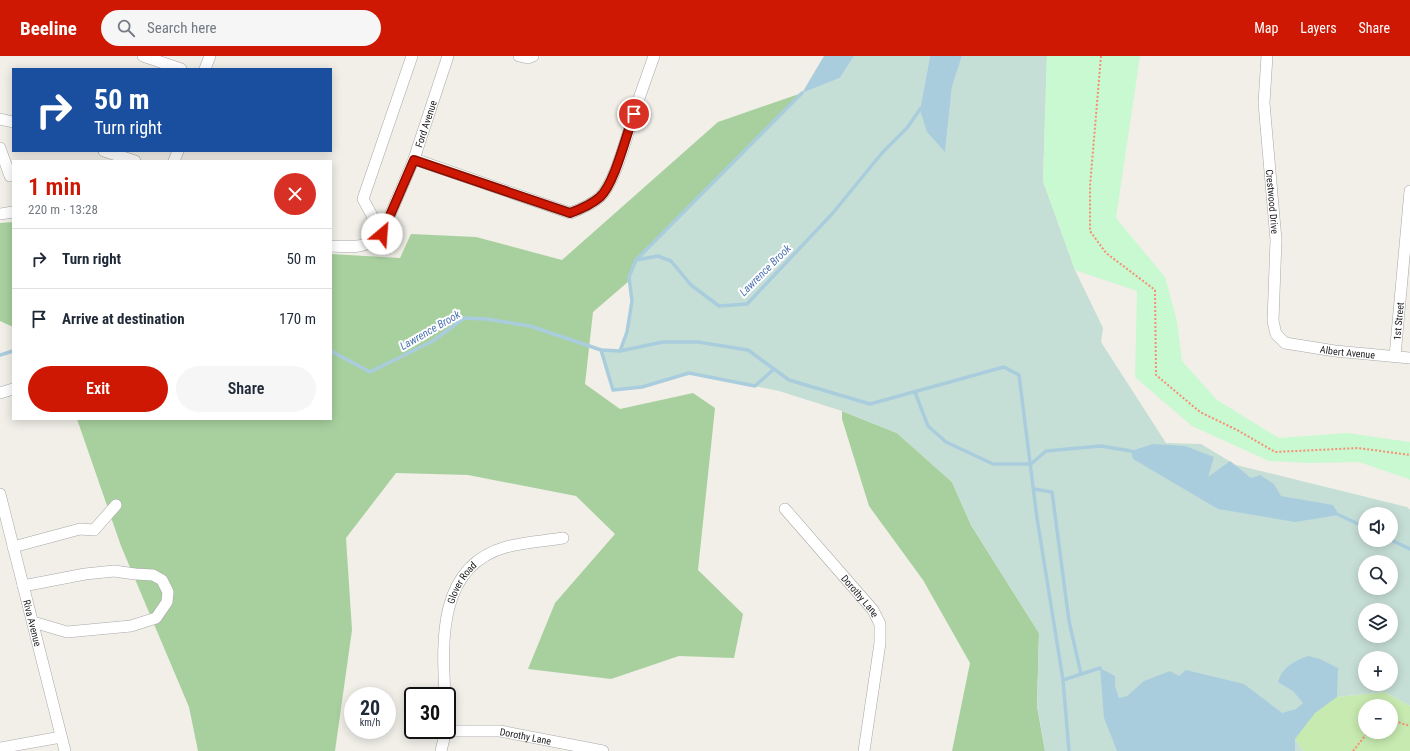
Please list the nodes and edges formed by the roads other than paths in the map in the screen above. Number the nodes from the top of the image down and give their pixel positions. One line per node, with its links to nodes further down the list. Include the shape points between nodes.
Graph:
1 (143, 56): 9 (street)
2 (210, 56): 10 (street)
3 (412, 56): 21 (street, via 363,199)
4 (448, 56): 16 (street, Ford Avenue)
5 (519, 56): 6 (street)
6 (533, 56)
7 (654, 56): 16 (street, via 610,184 600,197 584,208 570,213)
8 (1267, 56): 23 (street, Crestwood Drive, via 1264,102 1276,240 1273,321 1276,334)
9 (178, 68)
10 (205, 68)
11 (0, 119): 12 (street)
12 (12, 122)
13 (0, 148): 17 (street)
14 (107, 152): 15 (street)
15 (132, 160)
16 (414, 160): 21 (street, Ford Avenue)
17 (10, 176)
18 (1410, 191): 24 (street, 1st Street)
19 (12, 212): 20 (street)
20 (0, 214)
21 (382, 234): 22 (street, via 376,241 362,246)
22 (332, 246)
23 (1286, 343): 24 (street, Albert Avenue, via 1335,351)
24 (1395, 356): 25 (street, Albert Avenue)
25 (1410, 358)
26 (12, 389): 27 (street)
27 (0, 393)
28 (0, 494): 32 (street, Riva Avenue)
29 (116, 505): 32 (street, via 94,530 80,529)
30 (785, 509): 43 (street, Dorothy Lane, via 873,610 880,624 880,643)
31 (563, 538): 35 (street, Glover Road, via 506,547 481,558 462,576 451,596 446,620 443,652)
32 (13, 547): 33 (street, Riva Avenue)
33 (23, 586): 34 (street, Riva Avenue); 34 (street, via 114,571 153,575 162,580 168,592 167,602 156,618 131,626 67,632)
34 (33, 622): 37 (street, Riva Avenue)
35 (445, 687)
36 (456, 730): 42 (street, Dorothy Lane, via 500,732)
37 (61, 737): 39 (street); 40 (street, Riva Avenue)
38 (444, 739): 41 (street)
39 (0, 748)
40 (65, 751)
41 (441, 751)
42 (603, 751)
43 (864, 751)

